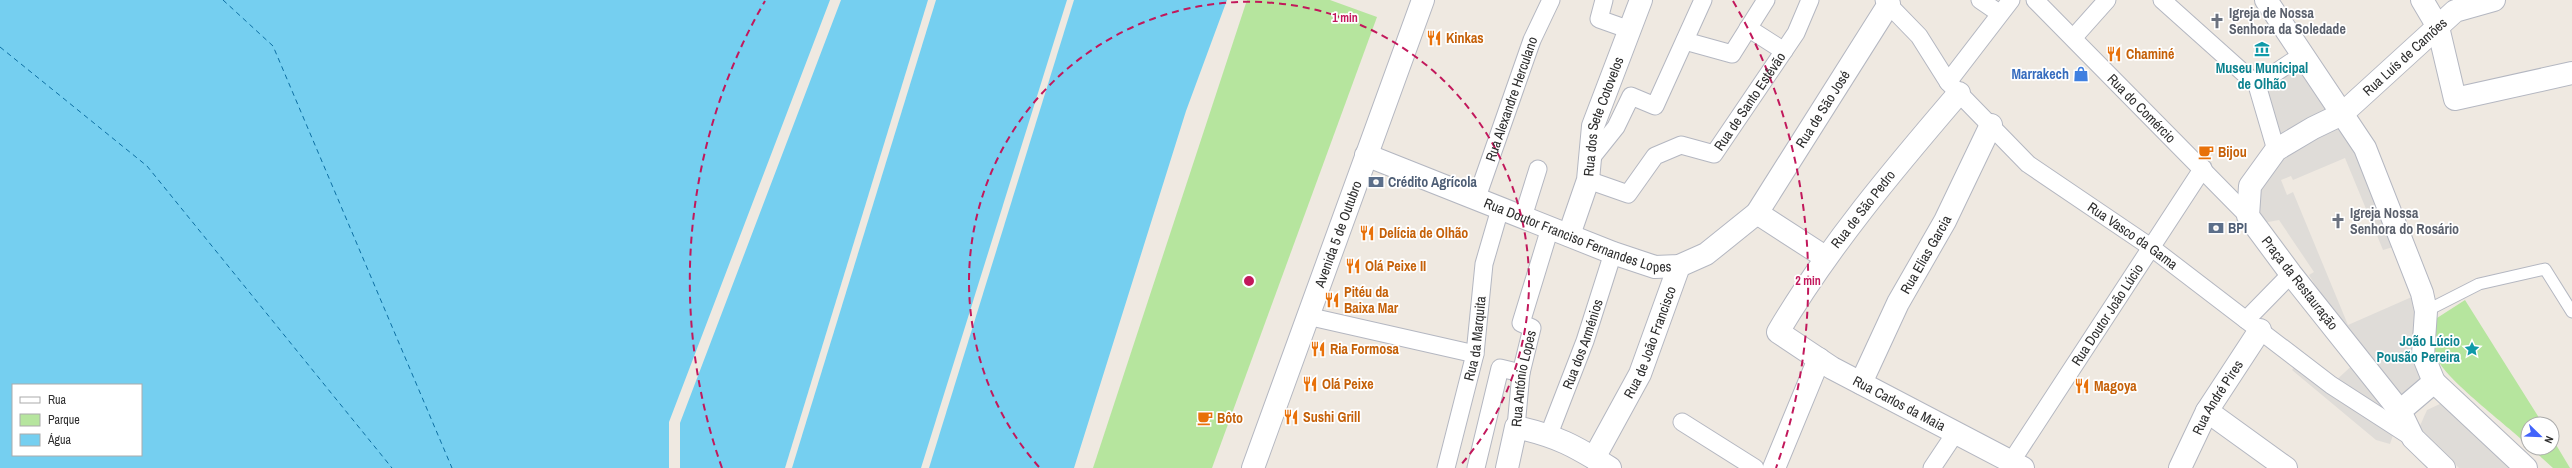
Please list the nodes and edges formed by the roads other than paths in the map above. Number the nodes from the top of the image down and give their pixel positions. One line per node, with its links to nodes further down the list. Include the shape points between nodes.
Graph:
1 (1422, 0): 31 (street, Avenida 5 de Outubro)
2 (1551, 0): 36 (street, Rua Alexandre Herculano, via 1532,40)
3 (1604, 0): 20 (street, via 1599,19)
4 (1641, 0): 20 (street, Rua dos Sete Cotovelos)
5 (1702, 0): 22 (street)
6 (1810, 0): 23 (street, Rua de Santo Estêvão, via 1796,33)
7 (1980, 0): 17 (street)
8 (2011, 0): 17 (street)
9 (2035, 0): 21 (street, Rua do Comércio)
10 (2107, 0): 21 (street)
11 (2162, 0): 26 (street)
12 (2266, 0): 24 (street)
13 (2422, 0): 18 (street)
14 (2494, 0): 18 (street, Rua Luís de Camões, via 2455,12)
15 (1763, 1): 19 (street)
16 (1886, 2): 27 (street, Rua Vasco da Gama, via 1919,36); 38 (street, Rua de São José)
17 (1999, 13): 27 (street)
18 (2438, 27): 25 (street, via 2456,99); 28 (street, Rua Luís de Camões)
19 (1748, 28): 22 (street, via 1732,54); 23 (street)
20 (1630, 30): 32 (street, Rua dos Sete Cotovelos, via 1593,126)
21 (2074, 37): 33 (street, Rua do Comércio)
22 (1685, 41): 32 (street, via 1655,106 1631,96 1616,127)
23 (1784, 51): 35 (street, Rua de Santo Estêvão, via 1714,154 1681,145 1655,156 1628,194)
24 (2302, 55): 26 (street); 28 (street)
25 (2572, 73)
26 (2257, 85): 30 (street)
27 (1954, 88): 29 (street, Rua Vasco da Gama); 44 (street, Rua de São Pedro)
28 (2342, 114): 30 (street); 47 (street, via 2365,148 2422,293)
29 (1991, 126): 42 (street, Rua Vasco da Gama, via 2028,164); 56 (street, Rua Elias Garcia, via 1945,221 1898,303)
30 (2276, 150): 39 (street, via 2250,186)
31 (1366, 155): 36 (street, Rua Doutor Franciso Fernandes Lopes); 49 (street, Avenida 5 de Outubro)
32 (1592, 157): 35 (street, Rua dos Sete Cotovelos)
33 (2203, 168): 39 (street, Rua do Comércio); 42 (street, Rua Doutor João Lúcio)
34 (1538, 169): 40 (street)
35 (1588, 180): 41 (street, Rua dos Sete Cotovelos)
36 (1476, 200): 37 (street, Rua Doutor Franciso Fernandes Lopes)
37 (1500, 209): 40 (street, Rua Doutor Franciso Fernandes Lopes); 52 (street, Rua da Marquita, via 1484,264)
38 (1757, 213): 44 (street); 45 (street, via 1706,254)
39 (2248, 216): 46 (street, Praça da Restauração)
40 (1523, 217): 41 (street, Rua Doutor Franciso Fernandes Lopes)
41 (1560, 231): 43 (street, Rua Doutor Franciso Fernandes Lopes); 54 (street, Rua António Lopes, via 1521,323 1532,328)
42 (2152, 248): 50 (street, Rua Vasco da Gama); 65 (street, Rua Doutor João Lúcio)
43 (1613, 253): 45 (street, Rua Doutor Franciso Fernandes Lopes, via 1655,267); 62 (street, Rua dos Arménios, via 1585,341)
44 (1825, 257): 51 (street, Rua de São Pedro)
45 (1679, 266): 64 (street, Rua de João Francisco, via 1640,374)
46 (2290, 274): 50 (street); 58 (street, Praça da Restauração)
47 (2426, 311): 48 (lane, via 2479,284 2545,269); 55 (street, via 2423,355)
48 (2572, 312)
49 (1307, 316): 52 (street); 66 (street, Avenida 5 de Outubro)
50 (2253, 325): 57 (street, Rua André Pires); 63 (street, Rua Vasco da Gama, via 2330,385)
51 (1778, 332): 53 (street, Rua Carlos da Maia)
52 (1475, 354): 67 (street, Rua da Marquita)
53 (1819, 359): 56 (street, Rua Carlos da Maia); 71 (street)
54 (1521, 373): 60 (street, Rua António Lopes); 68 (street, via 1500,368)
55 (2434, 382): 58 (street); 76 (street)
56 (1861, 383): 61 (street, Rua Carlos da Maia)
57 (2207, 411): 73 (street, Rua André Pires); 74 (street)
58 (2400, 411): 63 (street, Praça da Restauração)
59 (1682, 422): 70 (street)
60 (1516, 427): 62 (street); 69 (street, Rua António Lopes)
61 (1956, 432): 65 (street, Rua Carlos da Maia); 72 (street)
62 (1549, 434): 64 (street)
63 (2413, 438): 75 (street)
64 (1602, 463)
65 (2017, 465)
66 (1253, 468)
67 (1446, 468)
68 (1476, 468)
69 (1507, 468)
70 (1755, 468)
71 (1774, 468)
72 (1932, 468)
73 (2180, 468)
74 (2286, 468)
75 (2444, 468)
76 (2526, 468)

